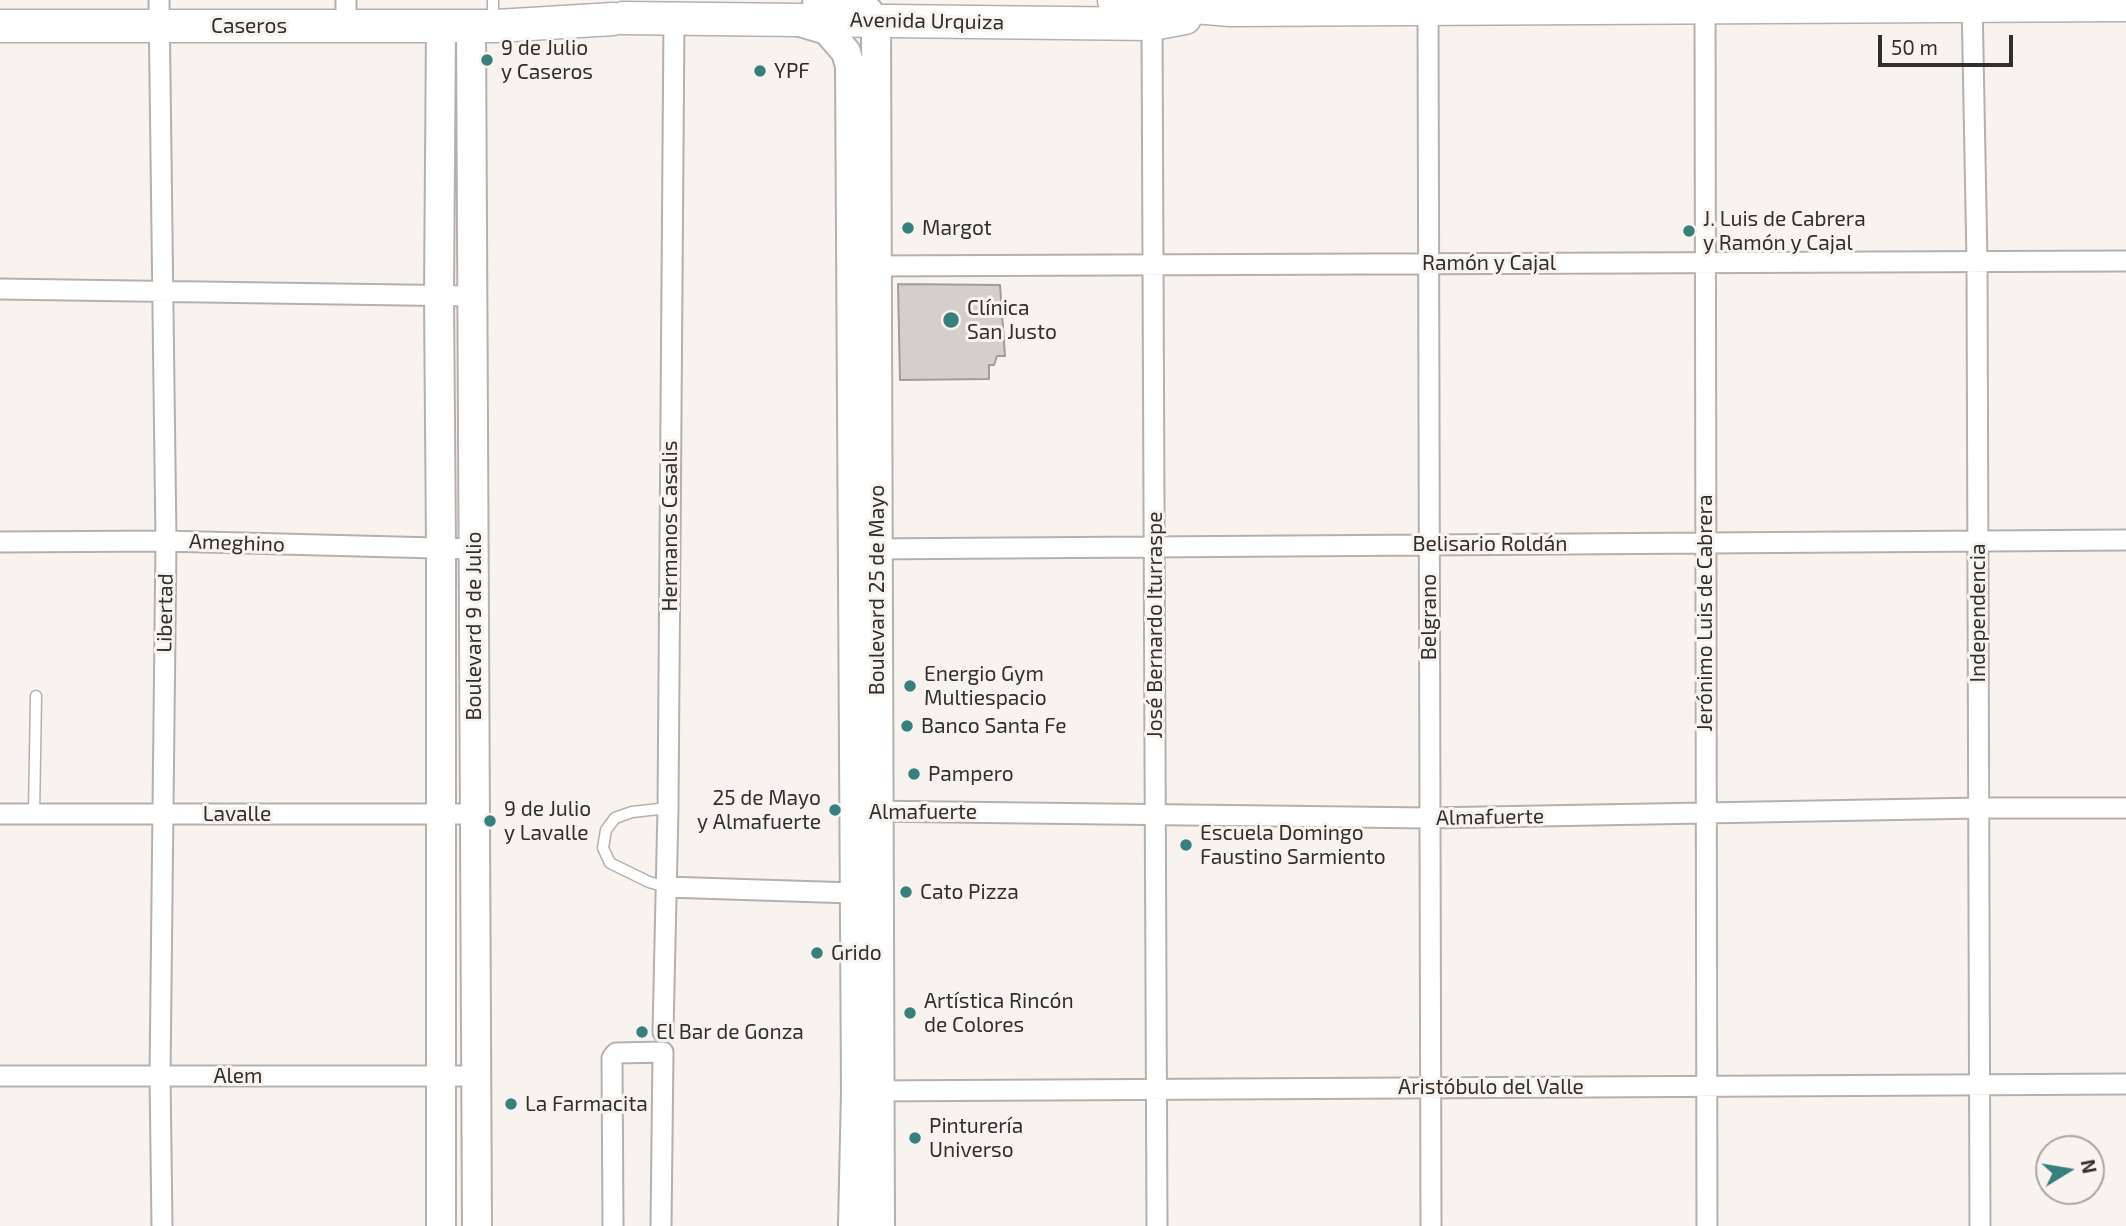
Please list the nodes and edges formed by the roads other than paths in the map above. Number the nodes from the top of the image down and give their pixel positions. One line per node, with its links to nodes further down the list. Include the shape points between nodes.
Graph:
1 (542, 0): 16 (main road, Caseros, via 530,13)
2 (568, 0): 14 (main road, via 593,16)
3 (817, 0): 17 (main road, via 855,5)
4 (1114, 0): 11 (main road, Avenida Urquiza)
5 (1972, 3): 6 (main road, Avenida Urquiza); 8 (main road, Avenida Urquiza); 20 (street, Independencia)
6 (1705, 4): 9 (main road, Avenida Urquiza); 22 (street, Jerónimo Luis de Cabrera)
7 (1379, 5): 9 (main road, Avenida Urquiza); 11 (main road, Avenida Urquiza)
8 (2126, 5)
9 (1428, 8): 23 (street, Belgrano)
10 (667, 10): 14 (main road, Avenida Urquiza); 15 (main road, Avenida Urquiza); 41 (street, Hermanos Casalis)
11 (1230, 10): 18 (main road, Avenida Urquiza)
12 (158, 13): 13 (main road, Caseros); 19 (main road, Caseros); 27 (street, Libertad)
13 (346, 13): 16 (main road, Caseros)
14 (618, 19): 16 (main road, Caseros)
15 (791, 19): 17 (main road, Avenida Urquiza); 25 (main road, Boulevard 25 de Mayo, via 827,30 846,52)
16 (479, 21): 28 (main road, Boulevard 9 de Julio); 29 (main road, Boulevard 9 de Julio)
17 (876, 21): 18 (main road, Avenida Urquiza); 25 (main road, Boulevard 25 de Mayo)
18 (1152, 24): 24 (street, José Bernardo Iturraspe)
19 (0, 26)
20 (1977, 261): 21 (street, Ramón y Cajal); 22 (street, Ramón y Cajal); 32 (street, Independencia)
21 (2126, 261)
22 (1704, 262): 23 (street, Ramón y Cajal); 34 (street, Jerónimo Luis de Cabrera)
23 (1427, 263): 24 (street, Ramón y Cajal); 35 (street, Belgrano)
24 (1154, 265): 25 (street, Ramón y Cajal); 36 (street, José Bernardo Iturraspe)
25 (864, 266): 39 (main road, Boulevard 25 de Mayo)
26 (0, 289): 27 (street)
27 (162, 291): 28 (street); 31 (street, Libertad)
28 (439, 296): 29 (street); 37 (main road, Boulevard 9 de Julio)
29 (472, 296): 38 (main road, Boulevard 9 de Julio)
30 (2126, 540): 32 (street, Belisario Roldán)
31 (166, 541): 33 (street, Ameghino); 37 (street, Ameghino); 48 (street, Libertad)
32 (1978, 541): 34 (street, Belisario Roldán); 42 (street, Independencia)
33 (0, 542)
34 (1705, 543): 35 (street, Belisario Roldán); 51 (street, Jerónimo Luis de Cabrera)
35 (1428, 545): 36 (street, Belisario Roldán); 52 (street, Belgrano)
36 (1155, 547): 39 (street, Belisario Roldán); 45 (street, José Bernardo Iturraspe)
37 (441, 548): 38 (street, Ameghino); 49 (main road, Boulevard 9 de Julio)
38 (474, 548): 50 (main road, Boulevard 9 de Julio)
39 (865, 549): 44 (main road, Boulevard 25 de Mayo)
40 (36, 696): 47 (lane)
41 (668, 808): 53 (street, Hermanos Casalis); 53 (lane, via 615,818 606,830 603,848 610,863)
42 (1979, 808): 43 (street, Almafuerte); 51 (street, Almafuerte); 61 (street, Independencia)
43 (2126, 808)
44 (867, 811): 45 (street, Almafuerte); 54 (main road, Boulevard 25 de Mayo); 65 (main road, Boulevard 25 de Mayo)
45 (1156, 813): 52 (street, Almafuerte); 64 (street, José Bernardo Iturraspe)
46 (0, 814): 47 (street, Lavalle)
47 (34, 814): 48 (street, Lavalle)
48 (163, 814): 49 (street, Lavalle); 58 (street, Libertad)
49 (442, 814): 50 (street, Lavalle); 56 (main road, Boulevard 9 de Julio)
50 (475, 814): 59 (main road, Boulevard 9 de Julio)
51 (1706, 814): 52 (street, Almafuerte); 62 (street, Jerónimo Luis de Cabrera)
52 (1429, 818): 63 (street, Belgrano)
53 (666, 887): 54 (street); 55 (street, Hermanos Casalis)
54 (853, 893): 65 (main road, Boulevard 25 de Mayo)
55 (663, 1042): 69 (street, via 616,1053 612,1058); 70 (street, Hermanos Casalis)
56 (442, 1075): 58 (street, Alem); 59 (street, Alem); 67 (main road, Boulevard 9 de Julio)
57 (0, 1076): 58 (street, Alem)
58 (160, 1076): 66 (street, Libertad)
59 (476, 1076): 68 (main road, Boulevard 9 de Julio)
60 (2126, 1084): 61 (street, Aristóbulo del Valle)
61 (1980, 1085): 62 (street, Aristóbulo del Valle); 76 (street, Independencia)
62 (1706, 1086): 63 (street, Aristóbulo del Valle); 75 (street, Jerónimo Luis de Cabrera)
63 (1430, 1087): 64 (street, Aristóbulo del Valle); 74 (street, Belgrano)
64 (1157, 1090): 65 (street, Aristóbulo del Valle); 73 (street, José Bernardo Iturraspe)
65 (868, 1091): 71 (main road, Boulevard 25 de Mayo); 72 (main road, Boulevard 25 de Mayo)
66 (162, 1226)
67 (441, 1226)
68 (477, 1226)
69 (613, 1226)
70 (661, 1226)
71 (853, 1226)
72 (880, 1226)
73 (1157, 1226)
74 (1430, 1226)
75 (1707, 1226)
76 (1980, 1226)

